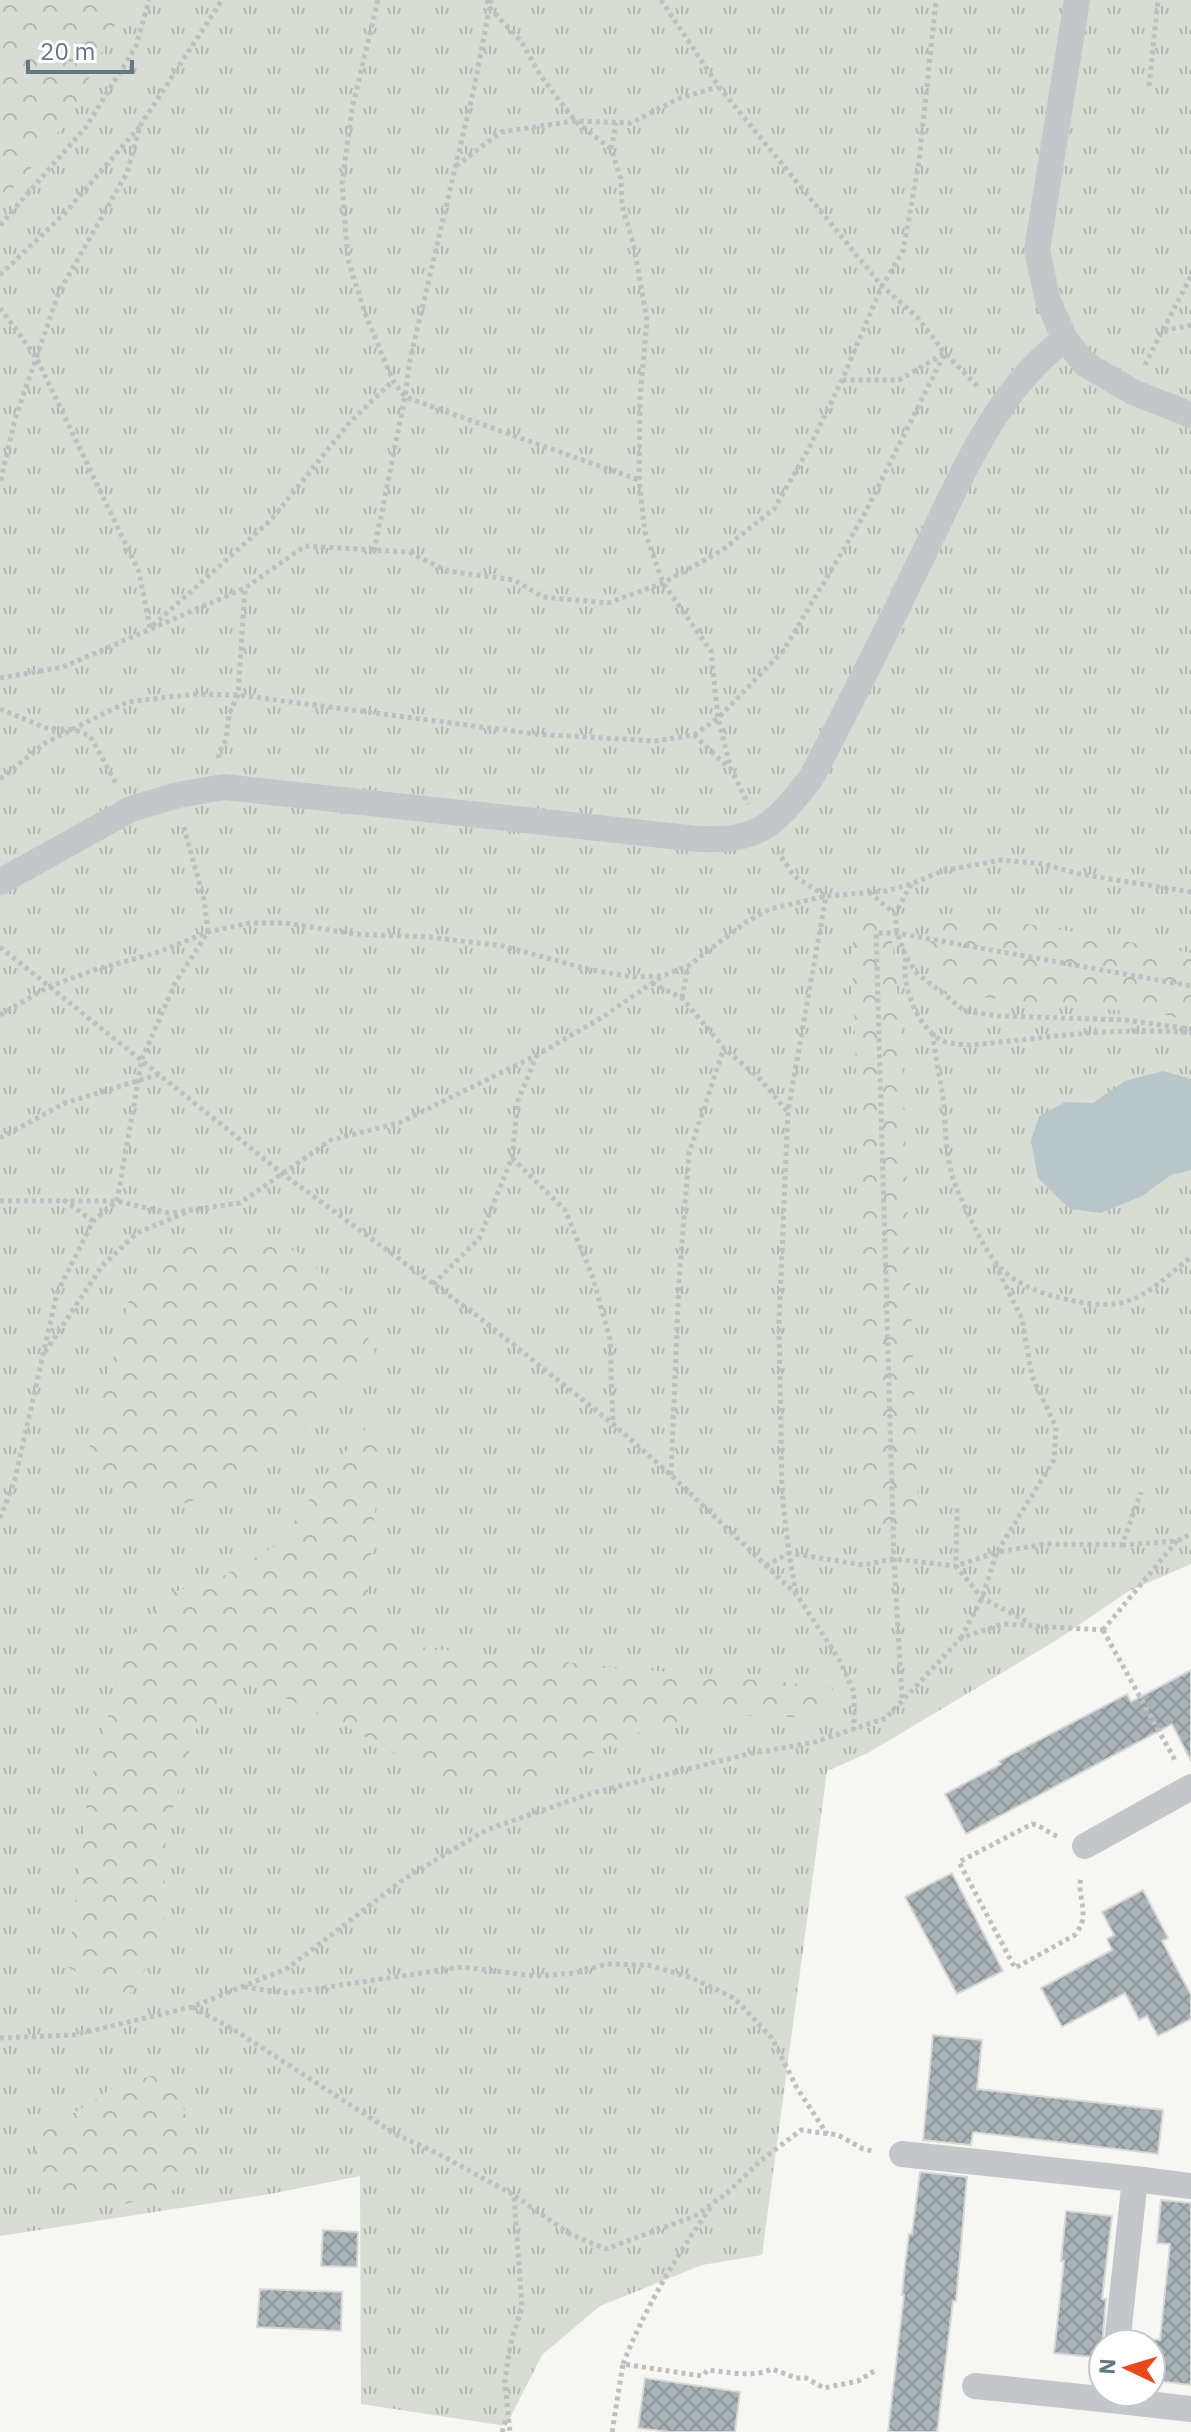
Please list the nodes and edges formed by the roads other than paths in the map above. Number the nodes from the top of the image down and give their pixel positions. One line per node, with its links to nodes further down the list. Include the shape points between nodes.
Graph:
1 (1077, 0): 2 (street, via 1037,250 1048,301)
2 (1065, 339): 3 (street, via 1085,364 1133,392); 4 (street, via 1036,362 1001,407 811,778 782,815 757,832 726,840 698,839 224,787 131,809)
3 (1191, 415)
4 (0, 882)
5 (1190, 1787): 6 (street)
6 (1080, 1850)
7 (902, 2154): 8 (street)
8 (1135, 2179): 9 (street); 10 (street)
9 (1191, 2186)
10 (1119, 2328)
11 (975, 2386): 12 (street)
12 (1087, 2394)
13 (1167, 2405): 14 (street)
14 (1191, 2409)

